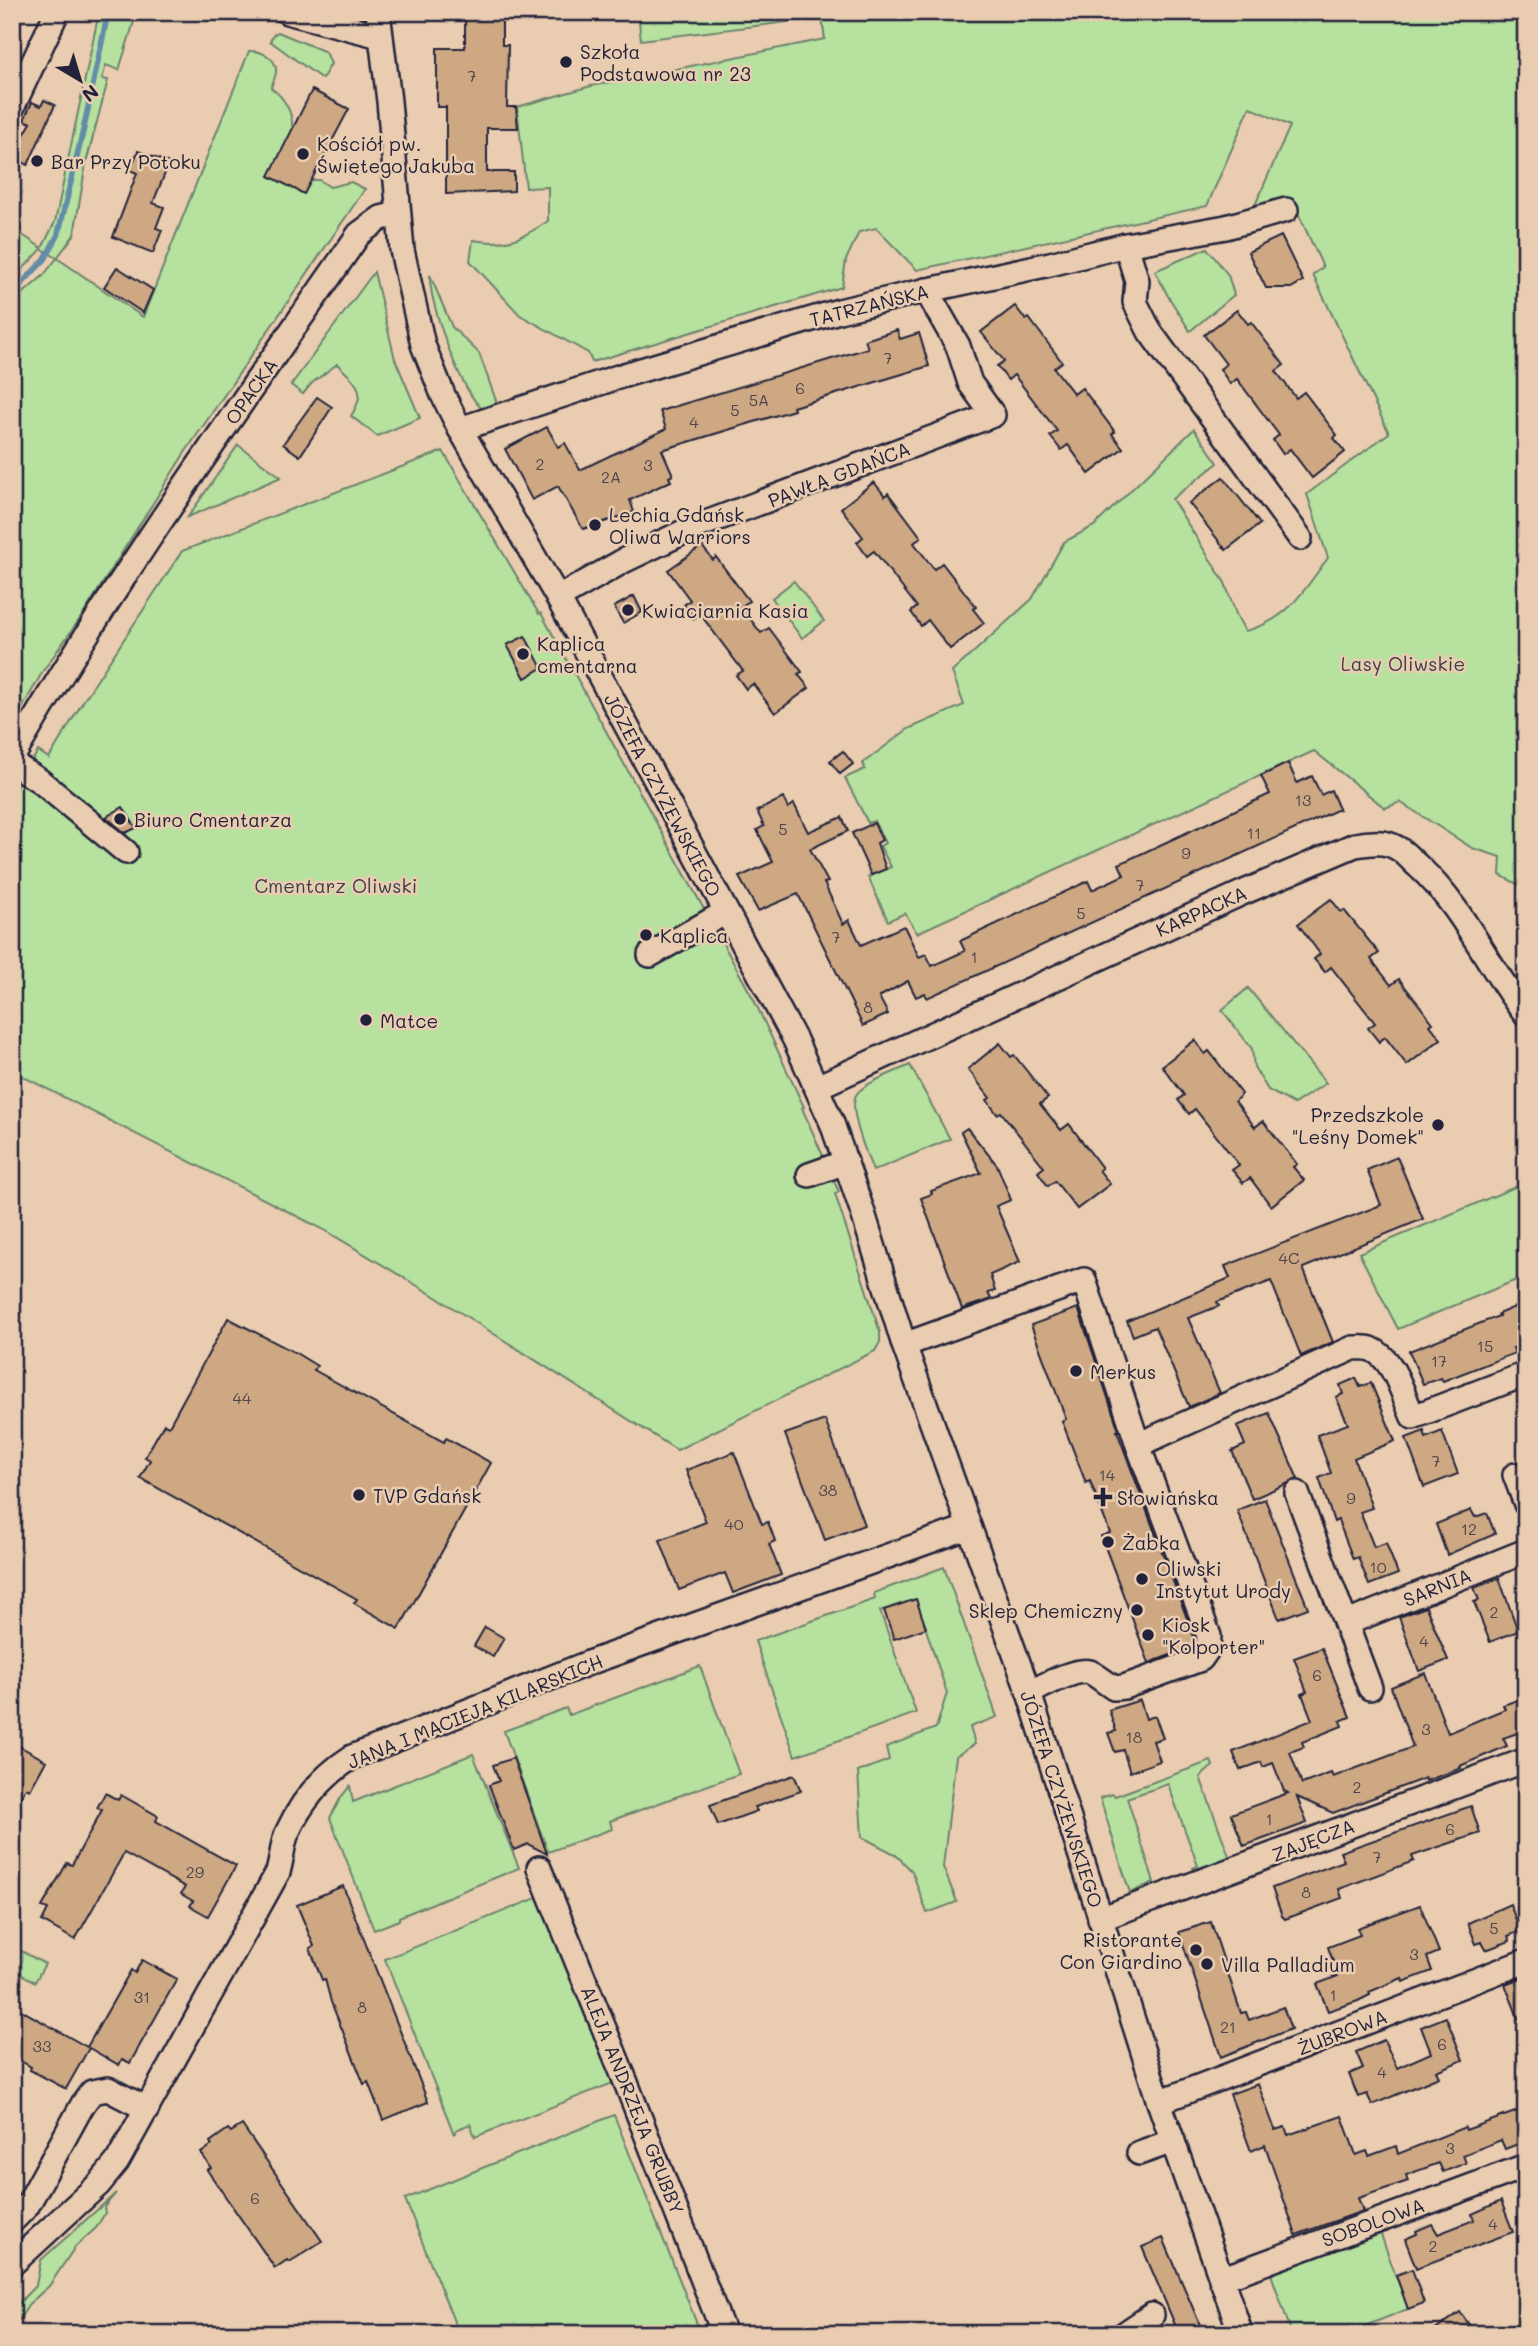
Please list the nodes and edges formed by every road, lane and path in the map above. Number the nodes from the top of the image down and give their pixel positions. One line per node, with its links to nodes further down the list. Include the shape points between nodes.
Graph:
1 (57, 12): 5 (street)
2 (287, 12): 4 (street)
3 (378, 12): 4 (street)
4 (380, 36): 7 (street)
5 (12, 107)
6 (1286, 210): 8 (street, TATRZAŃSKA, via 1226,227)
7 (398, 214): 10 (street, JÓZEFA CZYŻEWSKIEGO, via 423,345); 13 (street, OPACKA, via 381,218 359,234 142,548)
8 (1126, 245): 9 (street, TATRZAŃSKA); 11 (street, via 1138,281 1135,302 1150,332)
9 (926, 290): 10 (street, TATRZAŃSKA, via 621,376); 12 (street, PAWŁA GDAŃCA, via 958,346 970,383 993,415 690,529)
10 (460, 429): 12 (street, JÓZEFA CZYŻEWSKIEGO)
11 (1300, 538)
12 (558, 598): 16 (street, JÓZEFA CZYŻEWSKIEGO)
13 (12, 758)
14 (12, 764): 15 (street, via 40,781)
15 (127, 852)
16 (726, 912): 17 (street); 19 (street, JÓZEFA CZYŻEWSKIEGO)
17 (650, 955)
18 (1526, 1015): 19 (street, KARPACKA, via 1432,878 1397,848 1382,843 1355,845)
19 (817, 1087): 20 (street, JÓZEFA CZYŻEWSKIEGO)
20 (846, 1163): 21 (street); 22 (street, JÓZEFA CZYŻEWSKIEGO)
21 (809, 1175)
22 (904, 1345): 24 (street, via 1084,1280); 28 (street, JÓZEFA CZYŻEWSKIEGO)
23 (1526, 1374): 24 (street, via 1413,1417 1382,1356 1369,1348 1353,1348)
24 (1138, 1445): 32 (street, via 1209,1636 1208,1649 1201,1659 1124,1687 1114,1688 1090,1672 1055,1680)
25 (1515, 1475): 27 (street)
26 (1297, 1493): 30 (street)
27 (1526, 1504)
28 (969, 1527): 32 (street, JÓZEFA CZYŻEWSKIEGO); 38 (street, JANA I MACIEJA KILARSKICH, via 592,1662 352,1757 333,1769 294,1821 278,1872)
29 (1526, 1551): 30 (street, SARNIA)
30 (1347, 1623): 31 (street)
31 (1370, 1688)
32 (1029, 1693): 35 (street, JÓZEFA CZYŻEWSKIEGO)
33 (1526, 1760): 35 (street, ZAJĘCZA)
34 (539, 1868): 46 (street, ALEJA ANDRZEJA GRUBBY)
35 (1100, 1919): 37 (street, JÓZEFA CZYŻEWSKIEGO)
36 (1526, 1961): 37 (street, ŻUBROWA)
37 (1159, 2102): 39 (street, JÓZEFA CZYŻEWSKIEGO)
38 (147, 2109): 42 (street, via 107,2089 92,2092 27,2206); 43 (street, JANA I MACIEJA KILARSKICH, via 109,2174)
39 (1173, 2141): 40 (street); 44 (street, JÓZEFA CZYŻEWSKIEGO)
40 (1139, 2153)
41 (1526, 2166): 44 (street, SOBOLOWA)
42 (12, 2221)
43 (12, 2264)
44 (1221, 2279): 48 (street, JÓZEFA CZYŻEWSKIEGO)
45 (1152, 2315): 47 (street)
46 (724, 2334)
47 (1124, 2334)
48 (1241, 2334)

